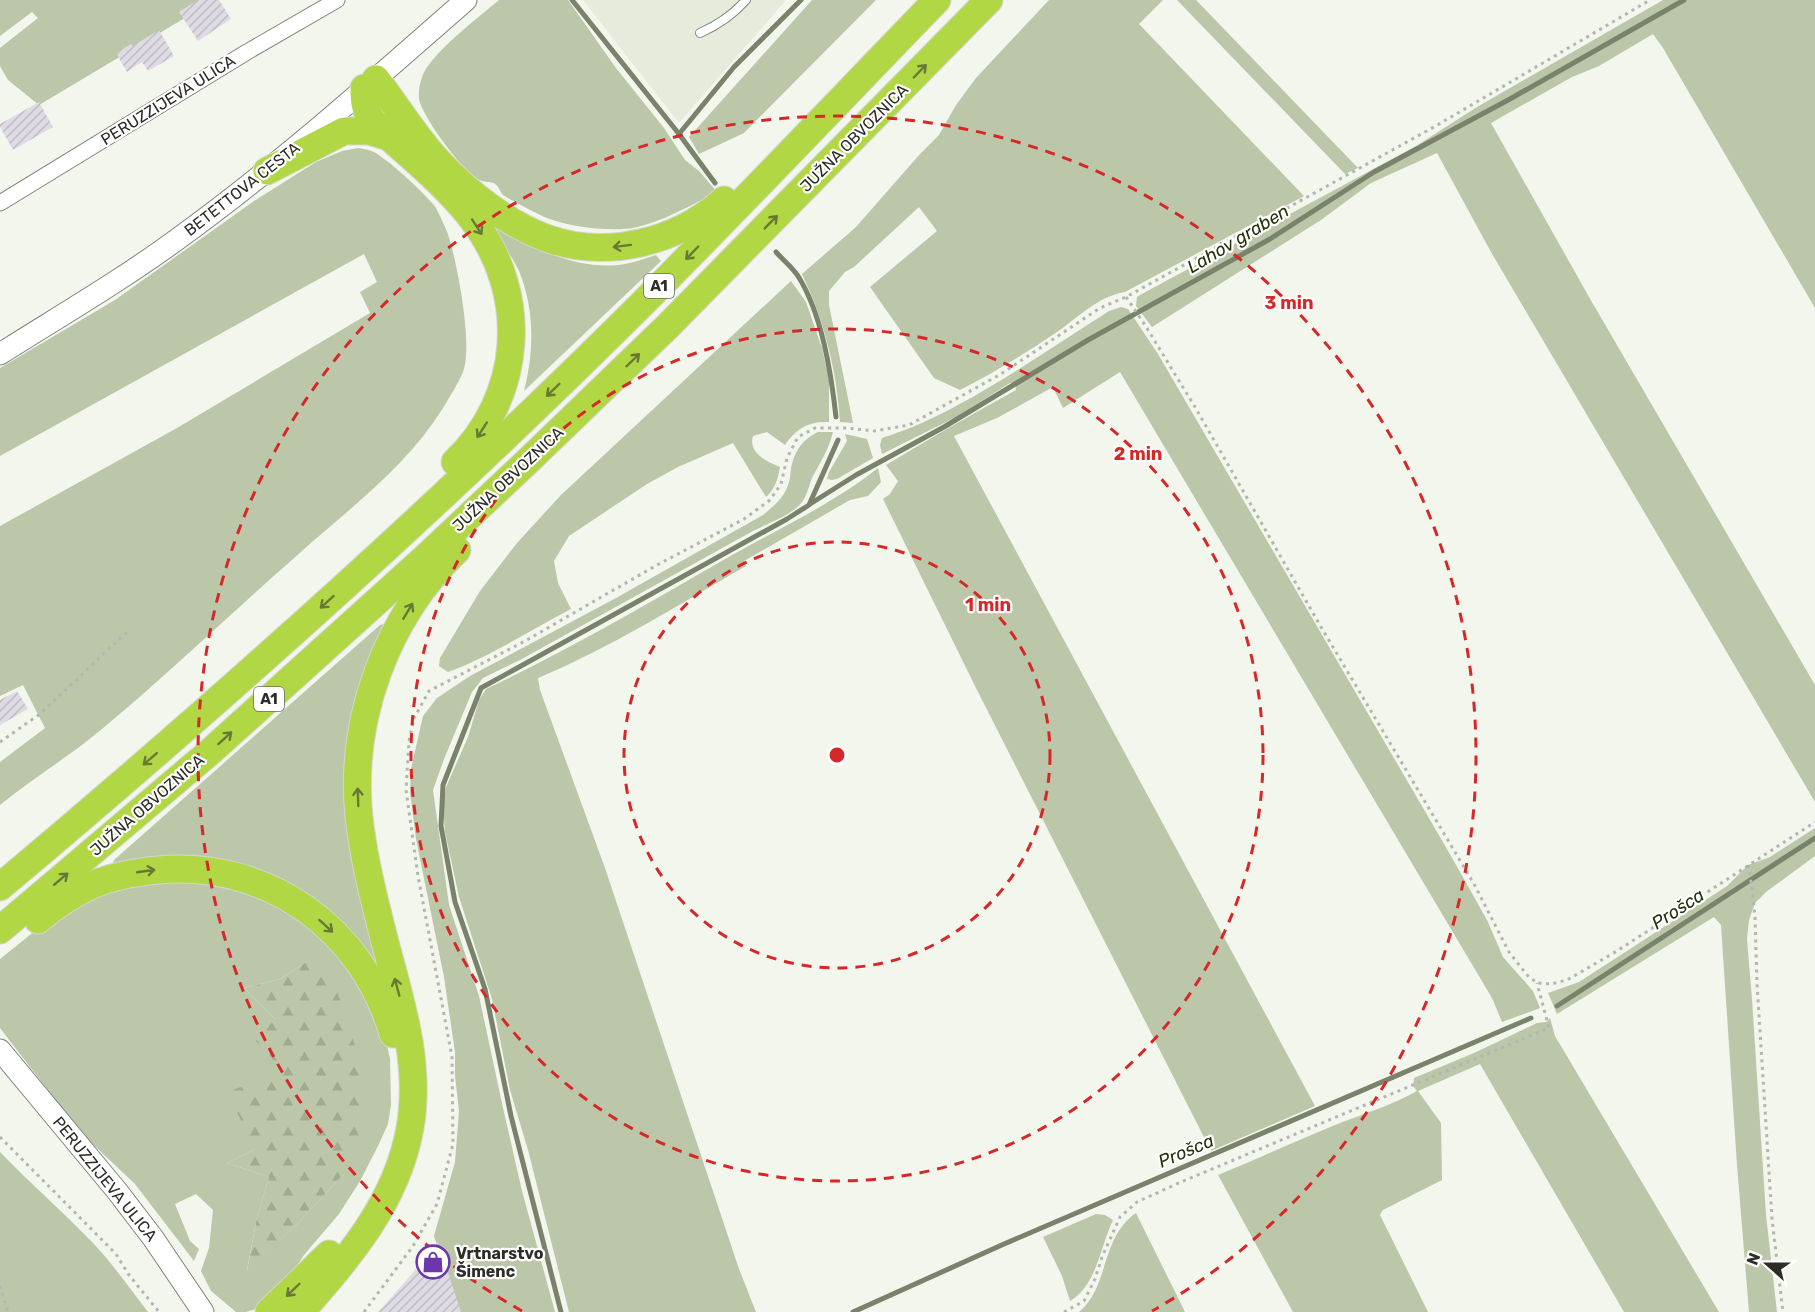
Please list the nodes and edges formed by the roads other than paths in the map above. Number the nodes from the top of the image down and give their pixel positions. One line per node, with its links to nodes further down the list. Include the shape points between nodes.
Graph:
1 (338, 0): 11 (street, PERUZZIJEVA ULICA)
2 (466, 0): 8 (street, BETETTOVA CESTA)
3 (746, 0): 7 (lane, via 735,13)
4 (921, 0): 8 (highway, one-way to 8, via 713,209 672,233 628,246 600,248 546,238 485,203 438,161)
5 (938, 0): 14 (highway, JUŽNA OBVOZNICA / A1, one-way to 14, via 639,307)
6 (989, 0): 13 (highway, JUŽNA OBVOZNICA / A1, one-way to 6)
7 (700, 33)
8 (370, 83): 9 (highway, via 364,102 366,111); 10 (street, BETETTOVA CESTA)
9 (389, 137): 10 (highway, via 369,131 344,131); 14 (highway, one-way to 14, via 448,192 474,221 490,247 507,293 511,340 503,388 478,436 409,505)
10 (267, 171): 12 (street, BETETTOVA CESTA, via 124,276)
11 (0, 203)
12 (0, 354)
13 (530, 459): 16 (highway, JUŽNA OBVOZNICA / A1, one-way to 13, via 211,751); 21 (highway, one-way to 13, via 379,1212 399,1171 411,1126 414,1068 359,817 359,761 367,706 385,654 419,593 451,555 508,500)
14 (370, 562): 15 (highway, JUŽNA OBVOZNICA / A1, one-way to 15)
15 (0, 887)
16 (0, 930)
17 (0, 936): 20 (highway, one-way to 20, via 17,936 55,906 109,879 149,870 204,869 240,877 288,897 333,932 358,960 379,996 397,1051 399,1090 393,1143 386,1166 358,1218 323,1260)
18 (0, 1050): 19 (street, PERUZZIJEVA ULICA, via 146,1228)
19 (203, 1312)
20 (269, 1312)
21 (301, 1312)

